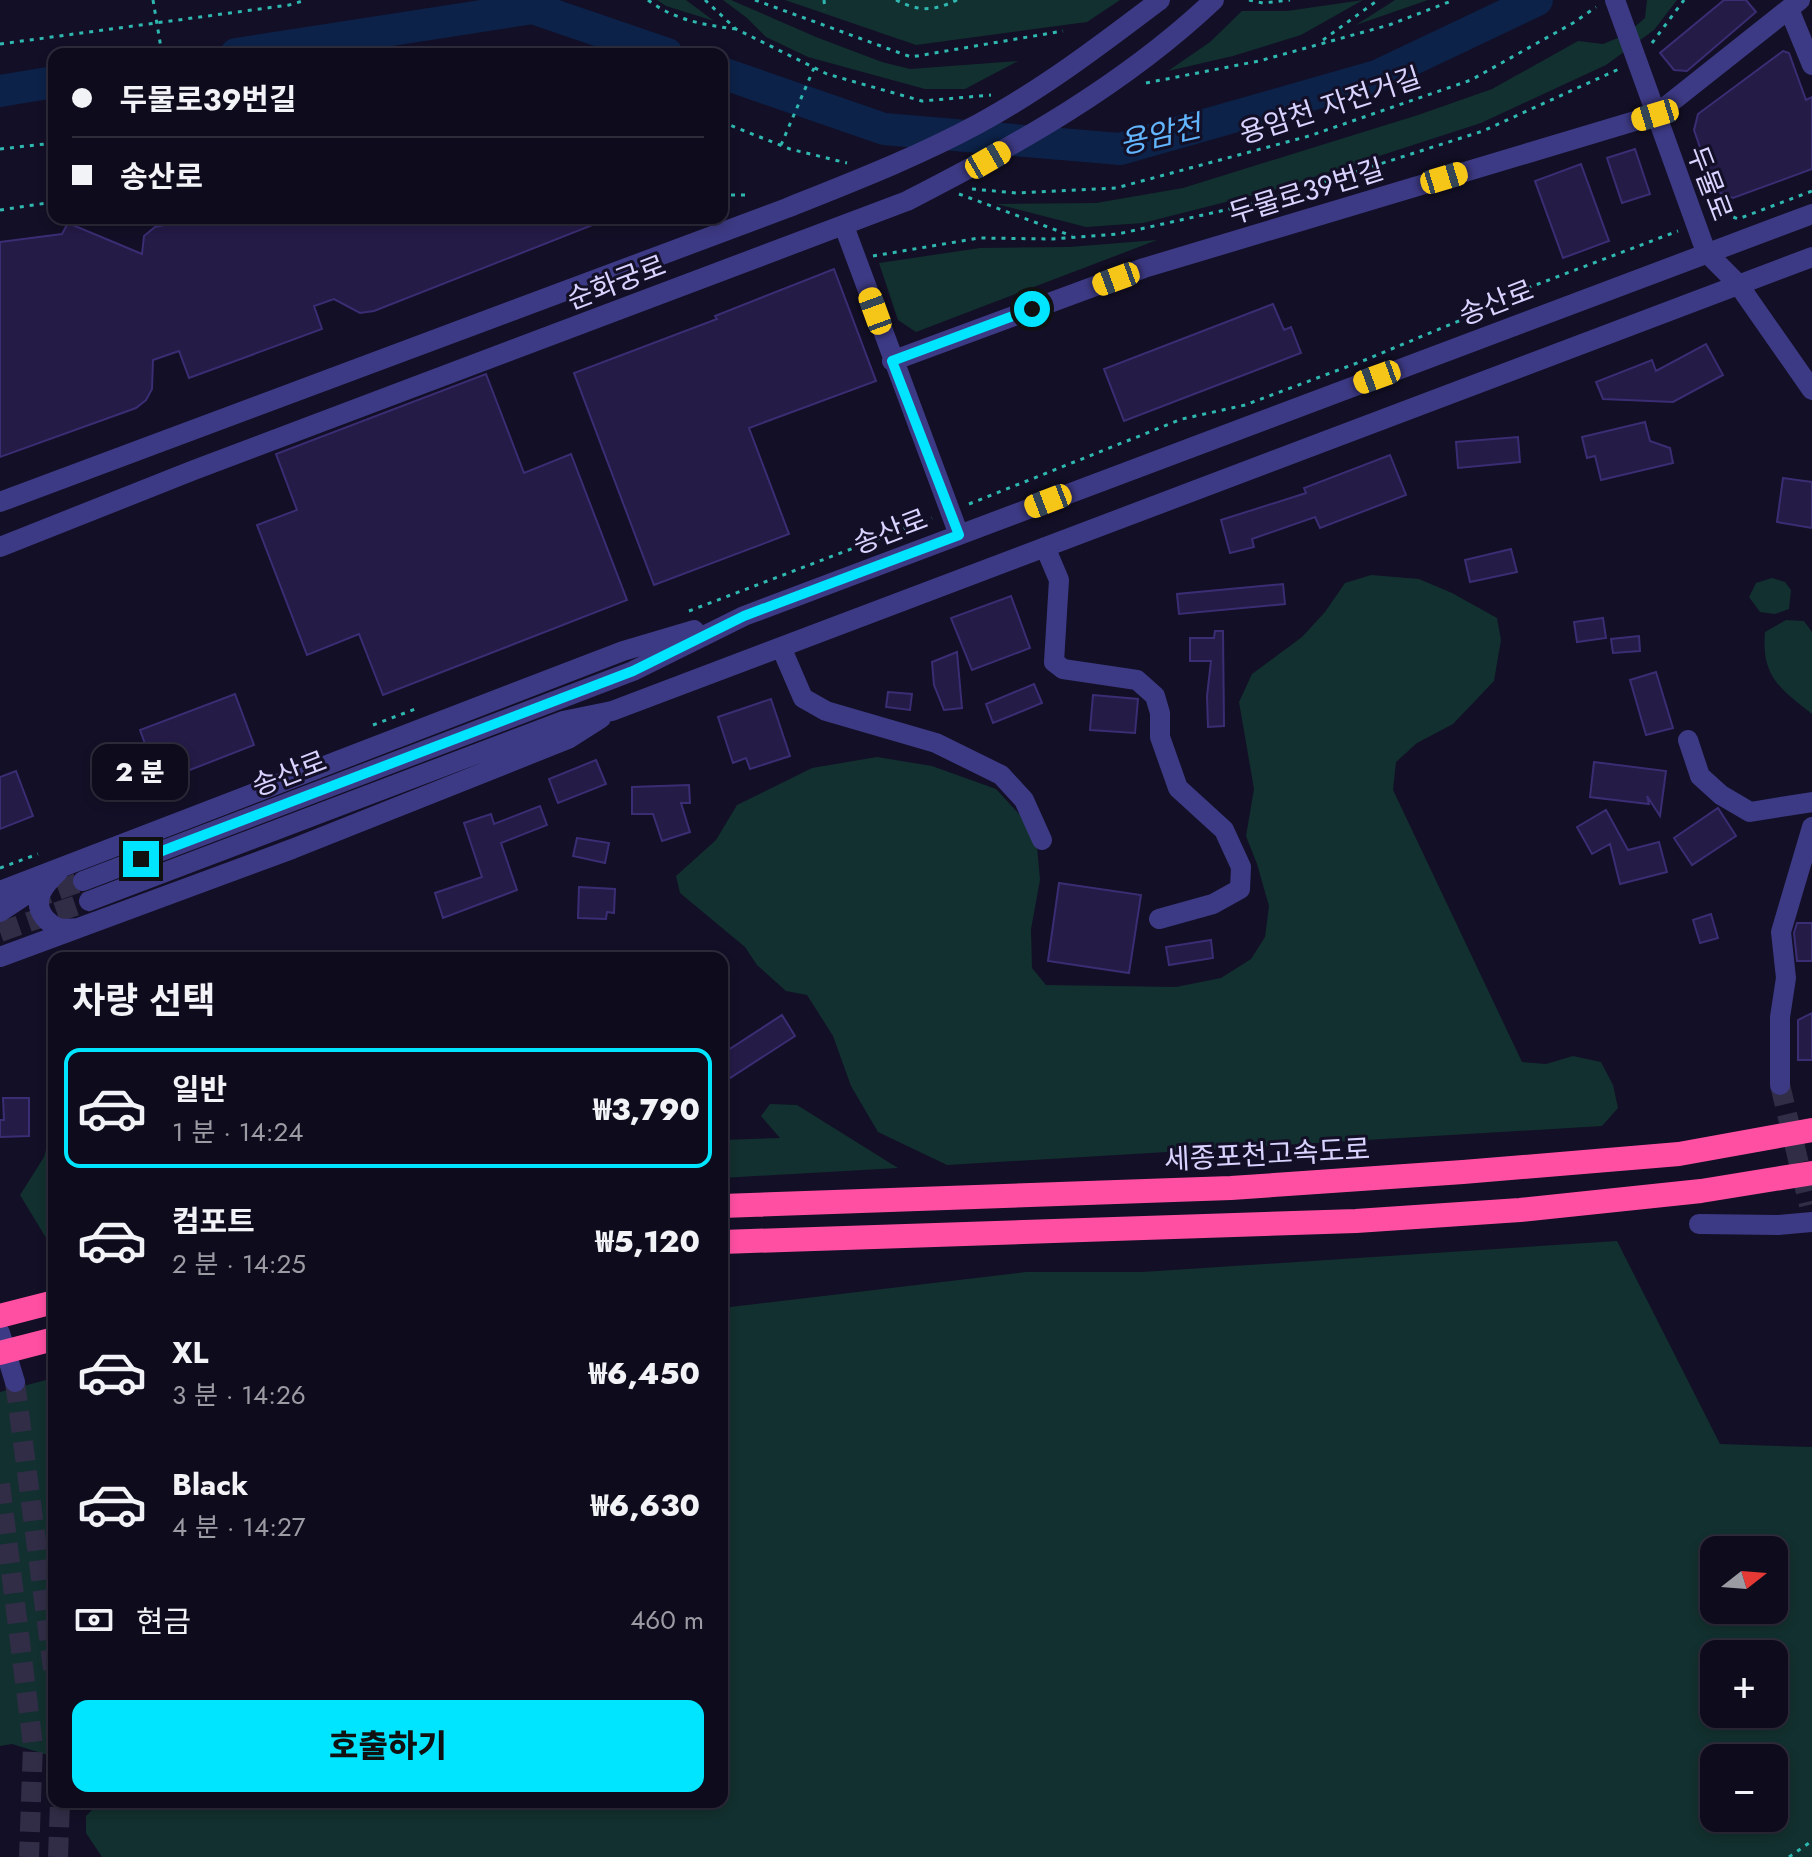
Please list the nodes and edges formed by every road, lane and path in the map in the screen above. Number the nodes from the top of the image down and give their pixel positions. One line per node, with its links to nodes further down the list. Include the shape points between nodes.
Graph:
1 (153, 0): 19 (path)
2 (306, 0): 19 (path)
3 (648, 0): 20 (path, via 700,24)
4 (705, 0): 20 (path)
5 (755, 0): 21 (path, via 911,57)
6 (824, 0): 18 (path)
7 (896, 0): 8 (path, via 928,10)
8 (957, 0)
9 (1160, 0): 49 (street, 순화궁로, via 1082,60 979,124 890,167)
10 (1214, 0): 41 (street, 순화궁로, via 1167,42 1071,111 988,160)
11 (1249, 0): 12 (path)
12 (1290, 0)
13 (1378, 0): 22 (path)
14 (1605, 0): 42 (path, 용암천 자전거길, via 1471,80 1309,136 1116,188 958,191)
15 (1615, 0): 24 (street, 두물로)
16 (1684, 0): 24 (path)
17 (1795, 4): 26 (street); 28 (street, 두물로39번길)
18 (825, 10)
19 (158, 24): 23 (path); 25 (path)
20 (736, 29): 31 (path, via 814,68)
21 (1063, 31)
22 (1319, 43)
23 (0, 44)
24 (1642, 45): 28 (street, 두물로)
25 (161, 48)
26 (1812, 65)
27 (1619, 69): 42 (path, via 1483,131 1261,202 1118,234)
28 (1655, 115): 40 (street, 두물로); 47 (street, 두물로39번길, via 1144,268)
29 (728, 124): 31 (path)
30 (48, 144): 32 (path)
31 (781, 145): 33 (path)
32 (0, 149)
33 (852, 164)
34 (1812, 191): 40 (path, via 1738,219 1724,213)
35 (728, 195): 36 (path)
36 (749, 195)
37 (48, 203): 38 (path)
38 (0, 210)
39 (1812, 214): 43 (street, 송산로)
40 (1696, 224): 43 (street, 두물로); 50 (path, via 1496,300 1365,360 1245,405 1182,419)
41 (847, 225): 45 (street); 52 (street, 순화궁로)
42 (1076, 237): 45 (path, via 979,238)
43 (1706, 252): 46 (street, 두물로); 51 (street, 송산로)
44 (1812, 257): 46 (street, 송산로)
45 (857, 261): 47 (street)
46 (1738, 284): 48 (street, 두물로); 53 (street, 송산로)
47 (892, 361): 50 (street)
48 (1812, 390)
49 (0, 502)
50 (949, 512): 51 (street); 54 (path)
51 (959, 535): 55 (street, 송산로)
52 (0, 547)
53 (1045, 547): 56 (street, 송산로); 70 (street, via 1059,580 1054,662 1063,669 1137,680 1155,696 1160,737 1178,788 1224,830 1241,867 1240,889 1213,904)
54 (679, 615)
55 (744, 616): 58 (street, 송산로, via 633,671 86,891 563,721); 65 (street, via 623,651)
56 (781, 647): 58 (street, 송산로); 63 (street, via 803,698 826,711 936,743 1001,775 1024,800)
57 (417, 708): 59 (path)
58 (612, 711): 71 (street, via 568,739)
59 (362, 730)
60 (1688, 740): 61 (street, via 1700,776 1750,812)
61 (1812, 802)
62 (1812, 827): 73 (street, via 1781,932 1786,978)
63 (1042, 840)
64 (44, 852): 66 (path)
65 (64, 867): 67 (street); 68 (street)
66 (0, 868)
67 (48, 881): 69 (street); 71 (street, via 39,894 46,920 57,928)
68 (0, 891)
69 (0, 912)
70 (1159, 919)
71 (84, 928): 72 (street)
72 (0, 957)
73 (1780, 1085)
74 (1812, 1130): 76 (highway, 세종포천고속도로, via 1679,1154 1432,1175 1231,1188)
75 (1812, 1173): 79 (highway, via 1701,1191 1356,1221)
76 (728, 1206)
77 (1811, 1215): 78 (street, via 1778,1225)
78 (1699, 1224)
79 (728, 1242)
80 (48, 1304): 81 (highway)
81 (0, 1316)
82 (0, 1333): 85 (street)
83 (48, 1341): 84 (highway)
84 (0, 1353)
85 (15, 1382)
86 (1812, 1841): 87 (path)
87 (1789, 1857)

